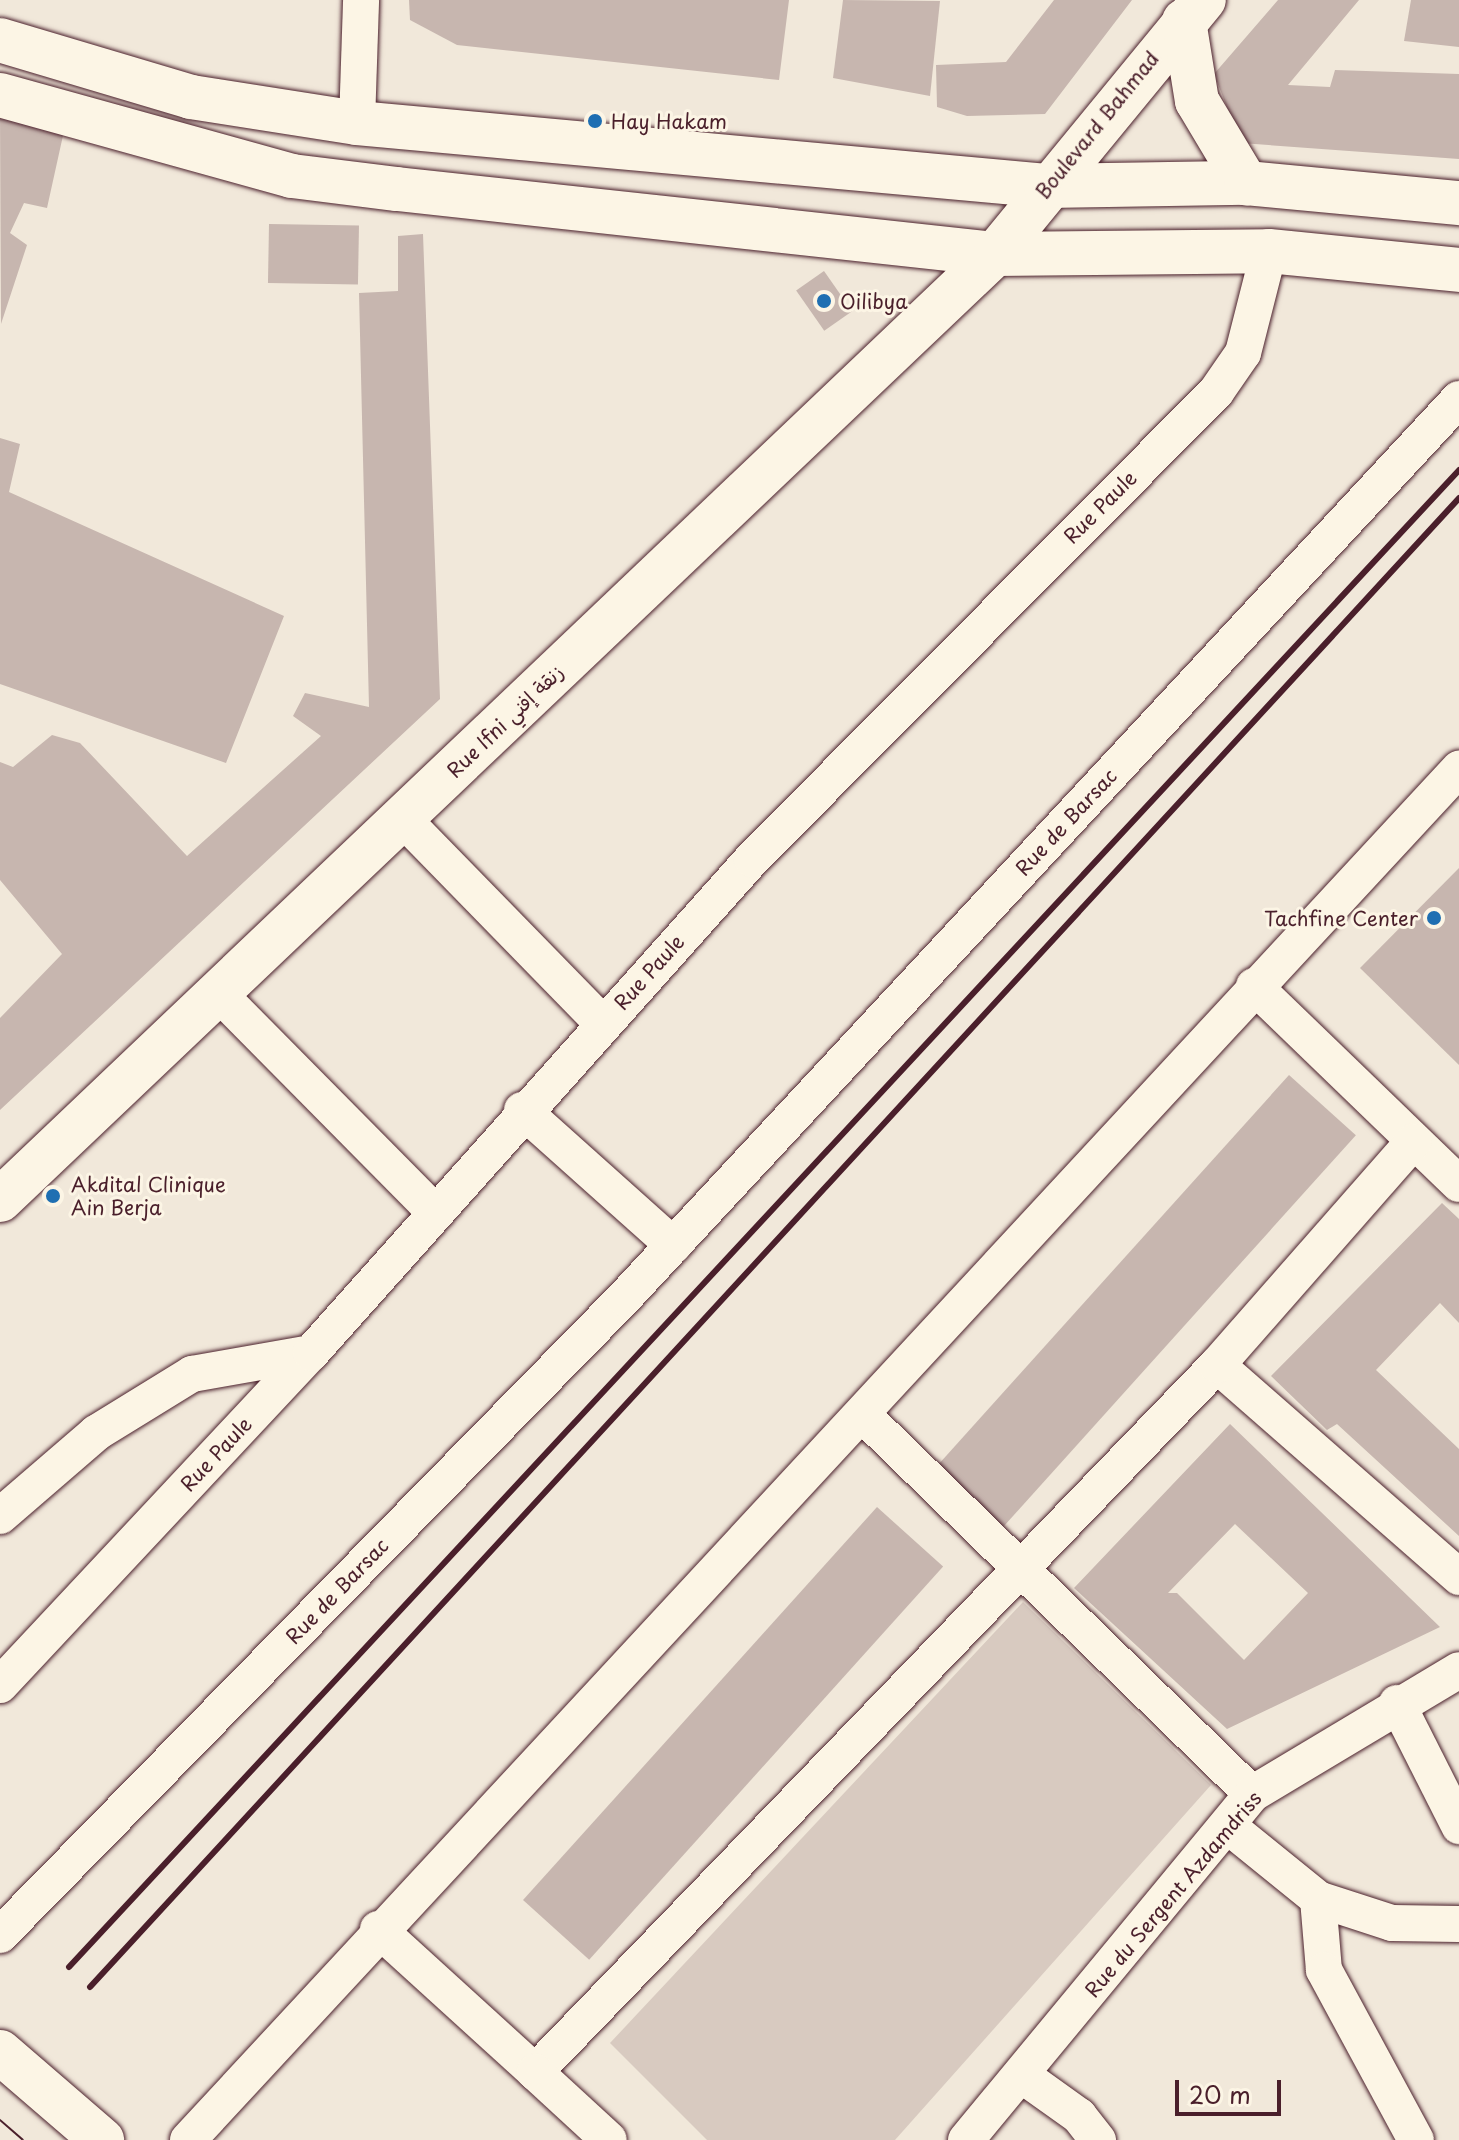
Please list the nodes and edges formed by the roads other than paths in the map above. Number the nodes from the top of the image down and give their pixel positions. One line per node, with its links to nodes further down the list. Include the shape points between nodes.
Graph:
1 (361, 0): 5 (street)
2 (1194, 10): 6 (main road, via 1197,101); 7 (main road, Boulevard Bahmad)
3 (0, 40): 5 (main road, via 191,97)
4 (0, 95): 10 (main road, via 292,176)
5 (357, 123): 7 (main road)
6 (1246, 183): 7 (main road); 8 (main road)
7 (1046, 186): 10 (main road, Boulevard Bahmad)
8 (1459, 203)
9 (1269, 251): 10 (main road); 11 (main road); 17 (street, Rue Paule, via 1243,353 1216,392 942,661)
10 (995, 254): 14 (main road, Rue Ifni زنقة إفني)
11 (1459, 270)
12 (1459, 399): 23 (street, Rue de Barsac)
13 (1459, 769): 15 (street)
14 (403, 819): 16 (main road, Rue Ifni زنقة إفني); 17 (street)
15 (1254, 986): 19 (street); 26 (street)
16 (219, 994): 21 (main road, Rue Ifni زنقة إفني); 22 (street)
17 (602, 1023): 18 (street, Rue Paule)
18 (522, 1110): 22 (street, Rue Paule); 23 (street)
19 (1413, 1142): 20 (street); 25 (street)
20 (1459, 1184)
21 (5, 1187)
22 (434, 1211): 24 (street, Rue Paule)
23 (673, 1245): 39 (street, Rue de Barsac)
24 (311, 1353): 27 (street, via 192,1374 96,1433); 31 (street, Rue Paule)
25 (1217, 1365): 28 (street); 29 (street)
26 (863, 1415): 28 (street); 38 (street)
27 (0, 1516)
28 (1021, 1569): 33 (street); 41 (street)
29 (1459, 1577)
30 (1459, 1670): 32 (street, Rue du Sergent Azdamdriss)
31 (0, 1685)
32 (1397, 1703): 33 (street, Rue du Sergent Azdamdriss); 35 (street)
33 (1252, 1794): 34 (street, Rue du Sergent Azdamdriss)
34 (1228, 1826): 36 (street); 42 (street, Rue du Sergent Azdamdriss)
35 (1459, 1826)
36 (1318, 1899): 37 (street, via 1392,1923); 48 (street, via 1324,1970)
37 (1459, 1924)
38 (378, 1929): 41 (street); 44 (street)
39 (0, 1935)
40 (0, 2052): 43 (main road)
41 (535, 2072): 45 (street)
42 (1023, 2076): 46 (street, Rue du Sergent Azdamdriss); 47 (street, via 1079,2116)
43 (102, 2140)
44 (188, 2140)
45 (609, 2140)
46 (966, 2140)
47 (1098, 2140)
48 (1416, 2140)

